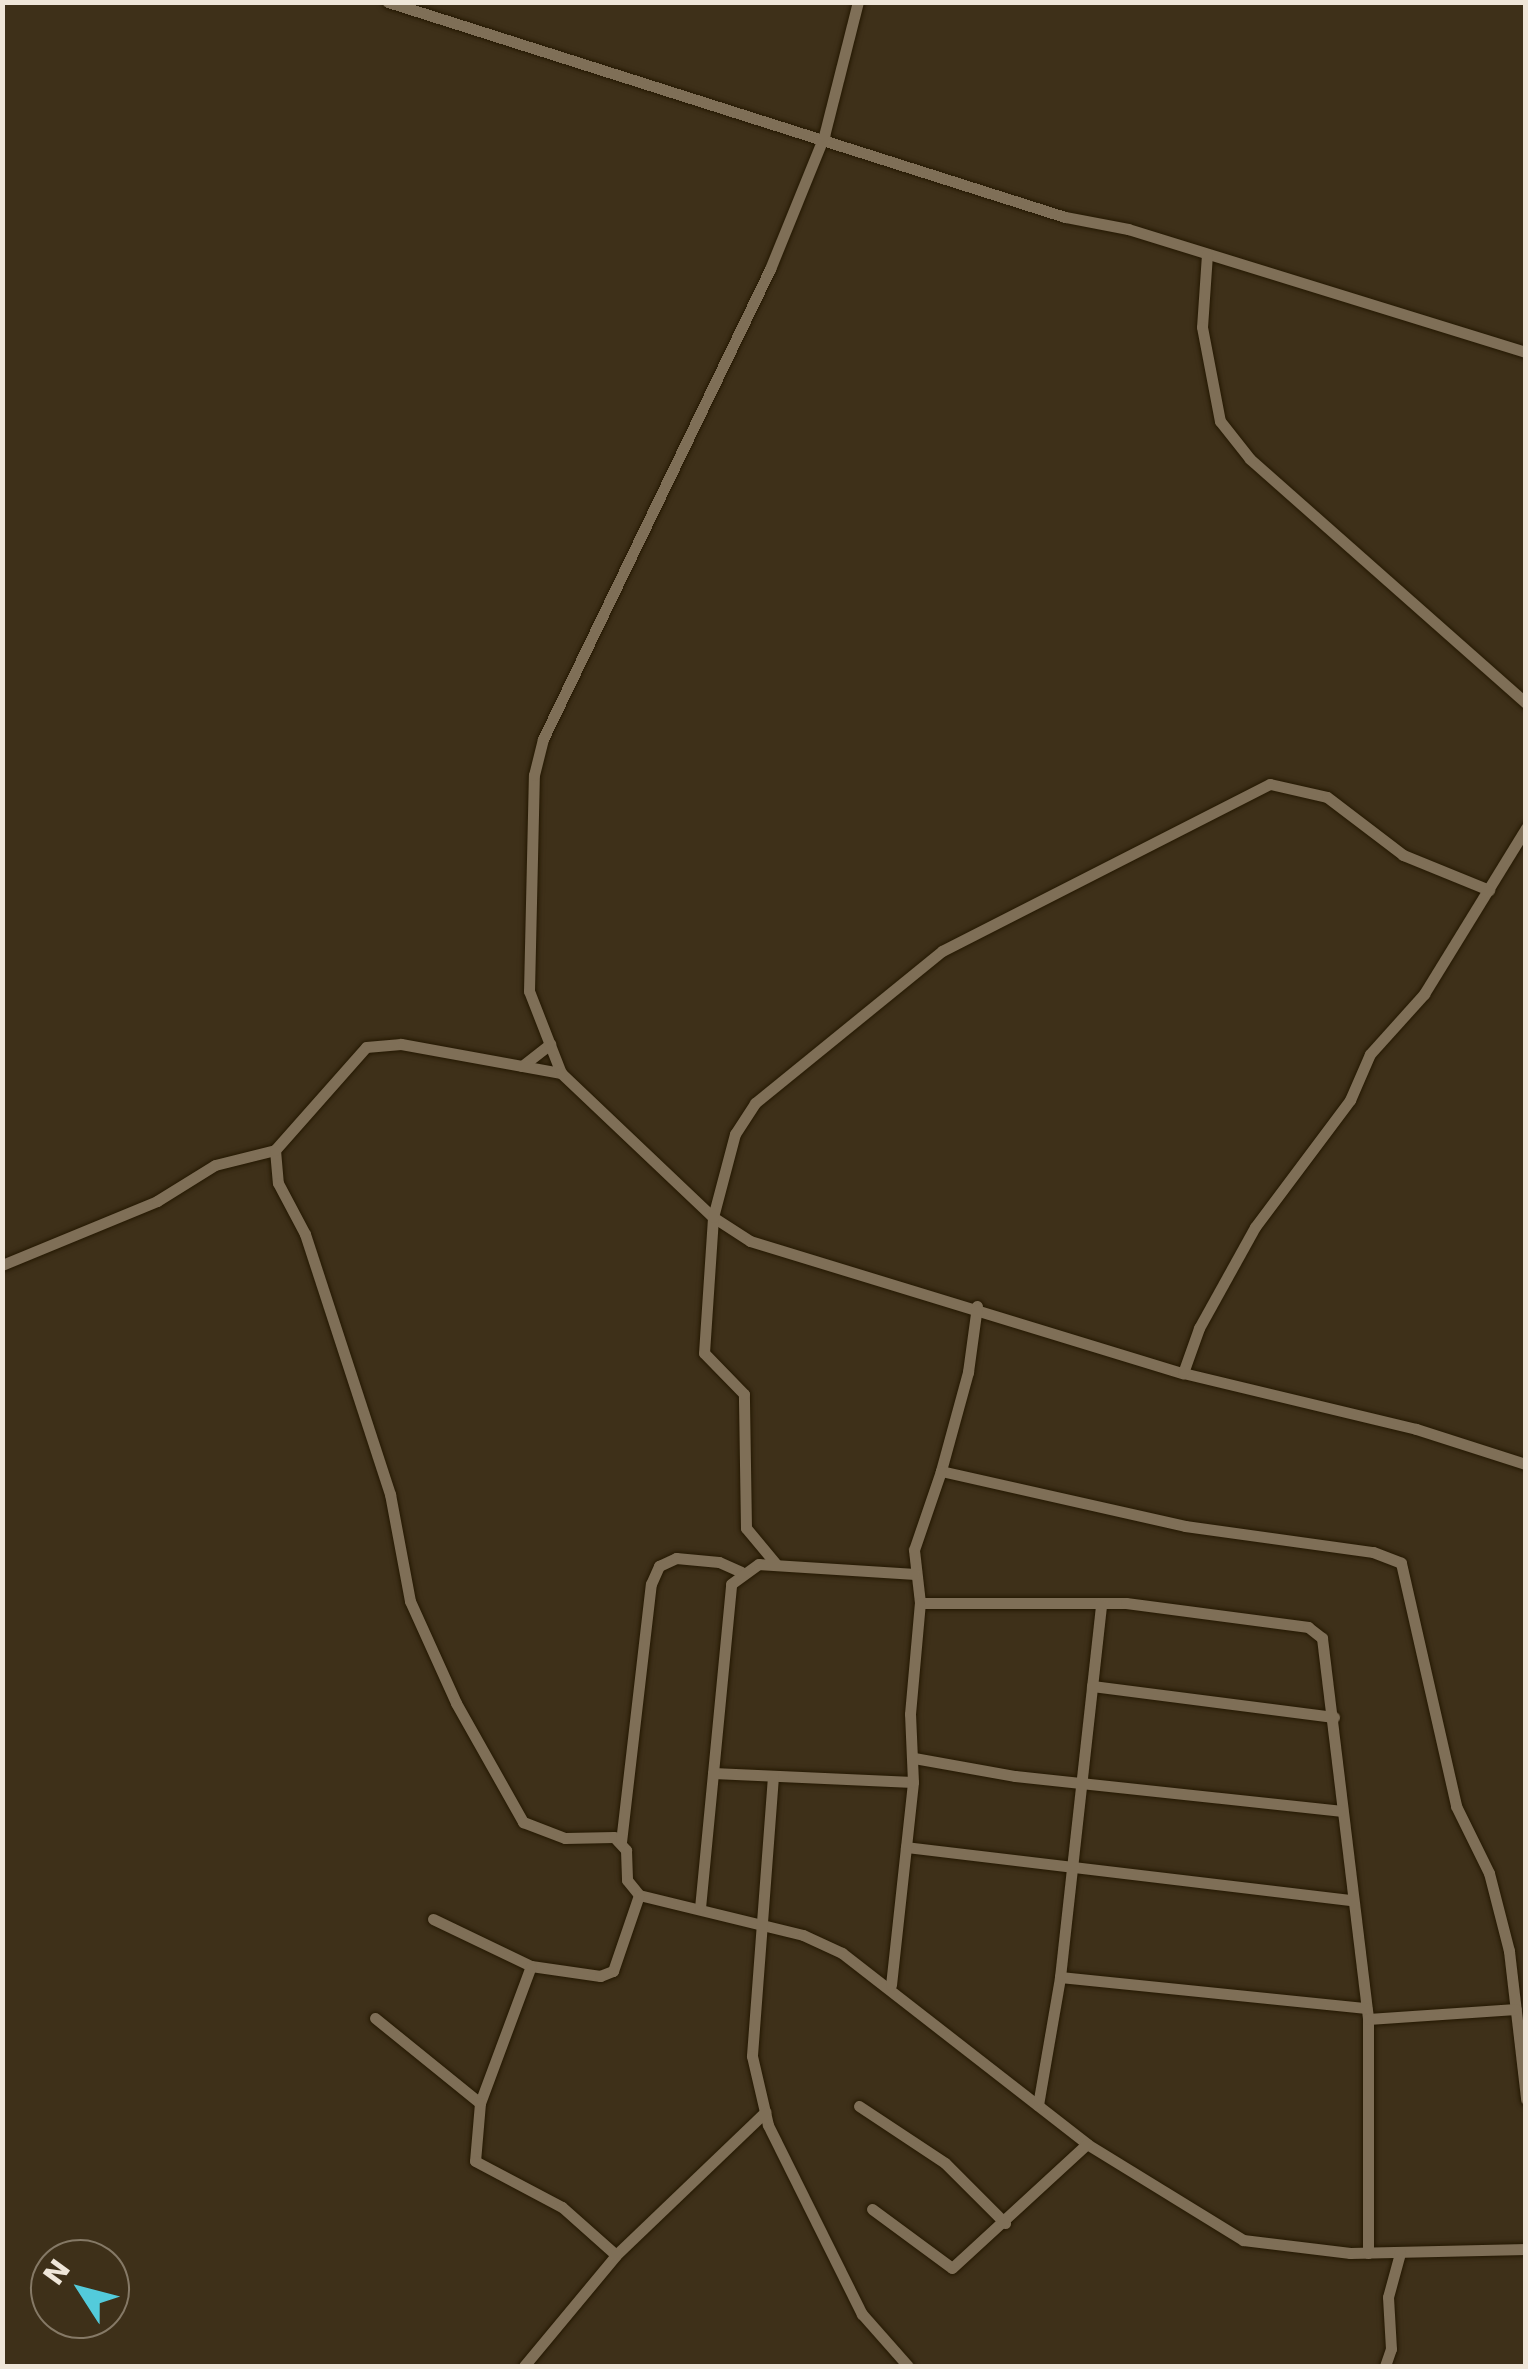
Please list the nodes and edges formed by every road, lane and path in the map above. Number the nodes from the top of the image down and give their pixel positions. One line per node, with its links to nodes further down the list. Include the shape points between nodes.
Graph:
1 (388, 2): 3 (street)
2 (858, 2): 3 (street)
3 (824, 136): 4 (street, via 1064,217); 9 (street, via 658,511 543,739 534,775 528,948 529,991)
4 (1207, 254): 5 (street); 6 (street, via 1202,327 1220,421 1250,459)
5 (1526, 352)
6 (1526, 703)
7 (1526, 828): 8 (street)
8 (1489, 890): 13 (street, via 1402,855 1327,798 1270,784 942,950 756,1102 735,1134); 16 (street, via 1424,994 1370,1054 1350,1100 1255,1227 1199,1328)
9 (550, 1044): 10 (street); 11 (street)
10 (522, 1066): 11 (street); 12 (street, via 377,1044)
11 (561, 1072): 13 (street)
12 (274, 1150): 14 (street, via 216,1165 114,1221); 32 (street, via 278,1184 305,1234 390,1494 410,1600 456,1703 523,1822 565,1838)
13 (712, 1218): 15 (street, via 750,1241 806,1261); 19 (street, via 704,1353 744,1394 746,1528)
14 (2, 1265)
15 (977, 1306): 16 (street); 18 (street, via 968,1372)
16 (1183, 1373): 17 (street, via 1416,1429)
17 (1526, 1464)
18 (941, 1471): 21 (street, via 914,1550); 43 (street, via 1186,1526 1372,1552 1401,1563 1456,1806 1490,1873)
19 (776, 1564): 20 (street); 21 (street)
20 (742, 1572): 27 (street, via 731,1584); 32 (street, via 696,1557 659,1566 651,1584)
21 (914, 1574): 22 (street)
22 (920, 1602): 23 (street); 26 (street, via 910,1714)
23 (1101, 1604): 24 (street); 25 (street, via 1308,1627 1328,1655)
24 (1092, 1686): 25 (street); 30 (street)
25 (1334, 1717): 31 (street)
26 (914, 1758): 29 (street); 30 (street)
27 (713, 1773): 28 (street); 37 (street)
28 (773, 1776): 29 (street); 39 (street)
29 (913, 1782): 33 (street)
30 (1080, 1783): 31 (street); 34 (street)
31 (1340, 1812): 36 (street)
32 (621, 1842): 35 (street, via 627,1880)
33 (906, 1847): 34 (street); 42 (street)
34 (1070, 1870): 36 (street); 41 (street)
35 (638, 1894): 37 (street); 40 (street, via 613,1971 600,1976)
36 (1353, 1900): 44 (street)
37 (700, 1908): 39 (street)
38 (433, 1919): 40 (street)
39 (758, 1922): 42 (street, via 842,1953); 50 (street, via 752,2056)
40 (532, 1966): 47 (street)
41 (1060, 1977): 44 (street); 48 (street)
42 (891, 1985): 48 (street)
43 (1516, 2009): 44 (street); 46 (street)
44 (1367, 2013): 55 (street)
45 (375, 2018): 47 (street)
46 (1526, 2100)
47 (480, 2104): 57 (street, via 476,2161 562,2207)
48 (1038, 2105): 51 (street)
49 (859, 2106): 53 (street, via 946,2162)
50 (765, 2112): 57 (street); 59 (street, via 862,2314)
51 (1087, 2144): 53 (street); 55 (street, via 1243,2240)
52 (872, 2209): 53 (street, via 952,2268)
53 (1005, 2223)
54 (1526, 2249): 56 (street)
55 (1368, 2253): 56 (street)
56 (1400, 2253): 60 (street, via 1388,2297 1391,2349)
57 (616, 2255): 58 (street)
58 (524, 2366)
59 (908, 2366)
60 (1385, 2366)

